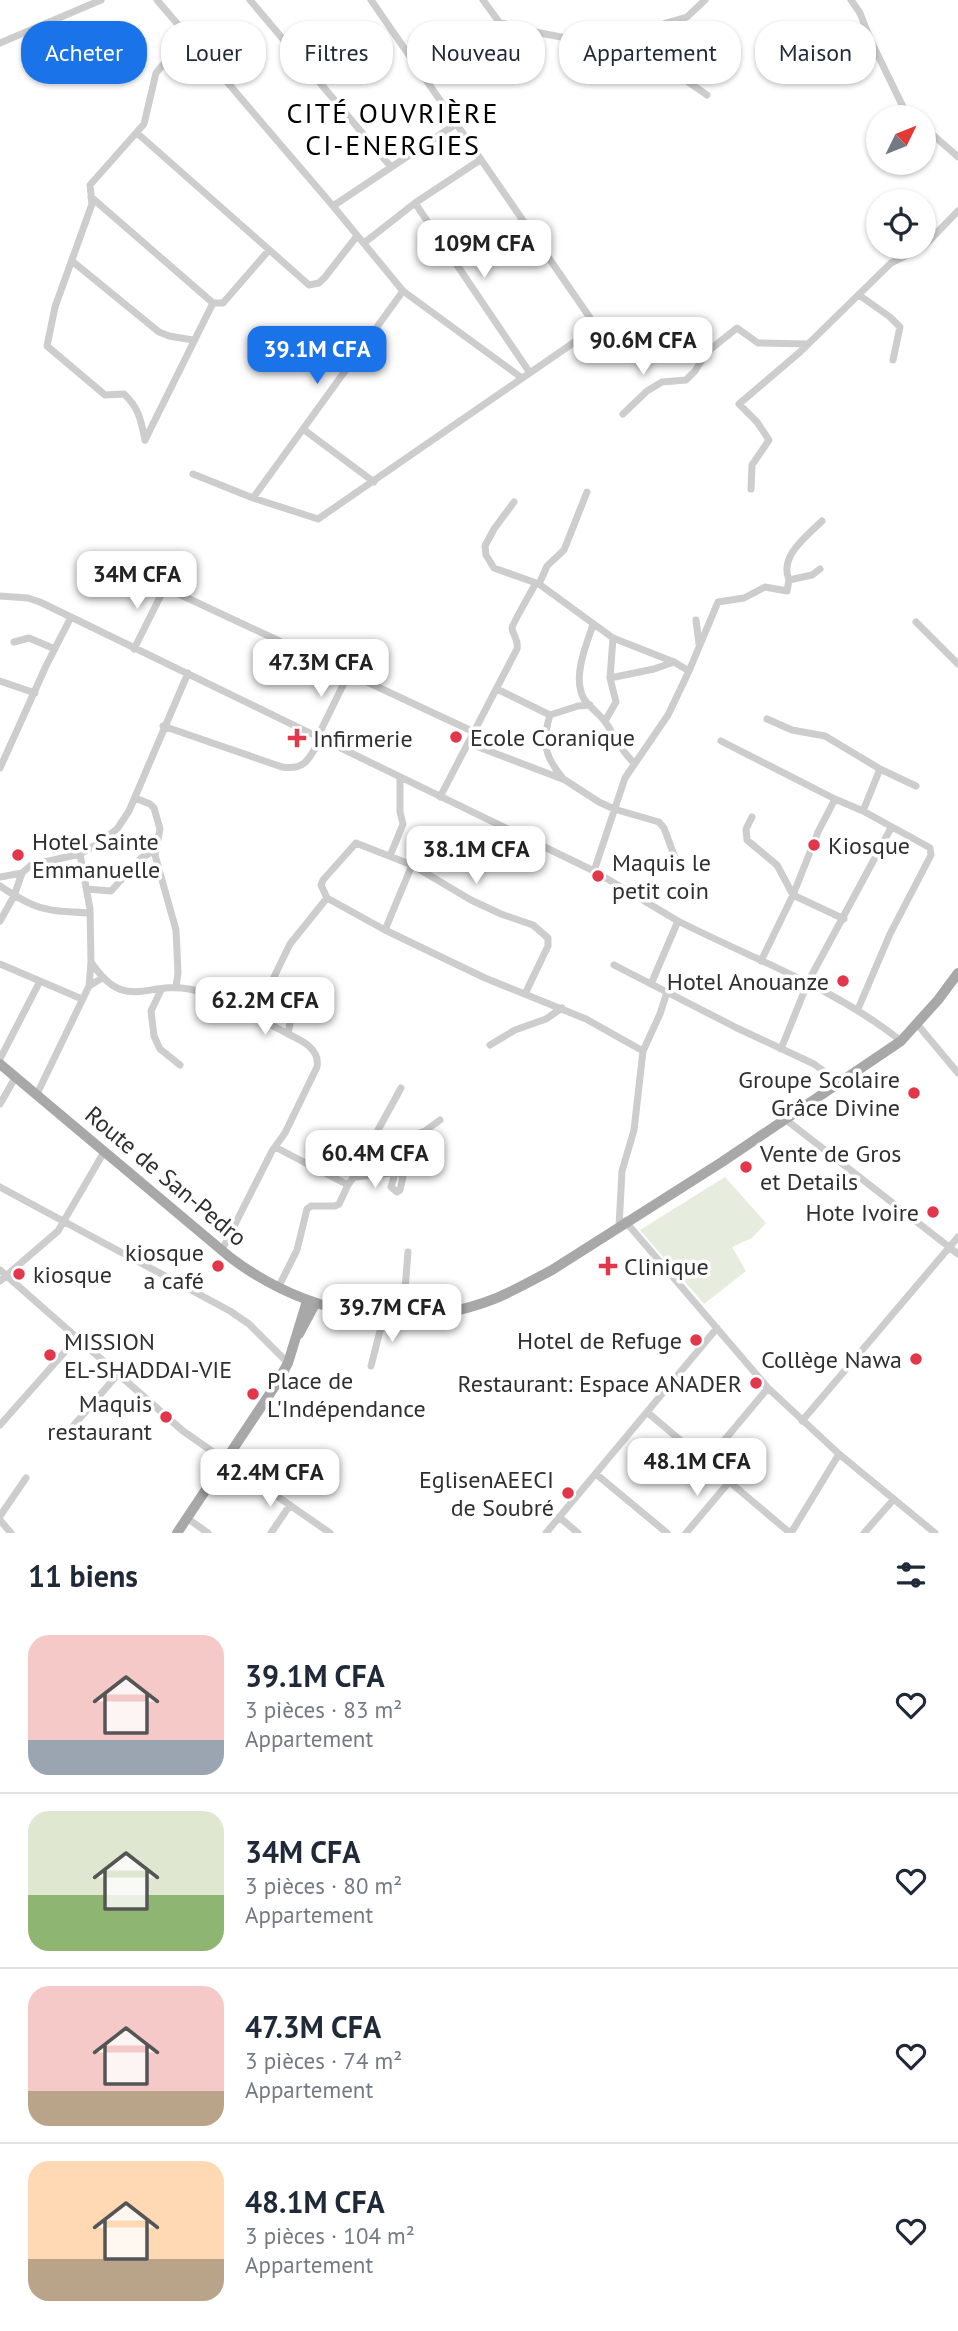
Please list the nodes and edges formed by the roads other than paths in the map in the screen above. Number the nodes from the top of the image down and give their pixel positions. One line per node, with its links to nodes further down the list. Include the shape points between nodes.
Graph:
1 (101, 0): 11 (street)
2 (156, 0): 8 (street)
3 (371, 0): 17 (street)
4 (483, 0): 10 (street, via 499,22)
5 (705, 0): 9 (street, via 687,17)
6 (851, 0): 16 (street)
7 (253, 1): 22 (street)
8 (175, 21)
9 (673, 21)
10 (559, 37)
11 (0, 43)
12 (161, 67): 18 (street)
13 (230, 84): 25 (street)
14 (692, 84): 15 (street)
15 (707, 95)
16 (902, 105)
17 (456, 124): 21 (street); 22 (street)
18 (137, 133): 23 (street, via 90,185); 30 (street)
19 (936, 138): 20 (street)
20 (958, 157)
21 (480, 160): 24 (street); 39 (street, via 595,325)
22 (391, 167): 25 (street)
23 (91, 197): 32 (street); 35 (street)
24 (415, 203): 29 (street); 39 (street)
25 (333, 206): 28 (street)
26 (958, 211): 27 (street)
27 (936, 233)
28 (358, 236): 29 (street); 30 (street, via 319,283 309,285)
29 (364, 243): 33 (street)
30 (269, 250): 35 (street, via 223,303)
31 (896, 259): 34 (street)
32 (72, 261): 36 (street, via 159,332); 36 (street, via 47,346 105,395 124,394 135,404 145,440)
33 (403, 291): 40 (street); 42 (street)
34 (859, 295): 37 (street); 38 (street, via 900,327)
35 (213, 303): 36 (street)
36 (192, 341)
37 (807, 344): 41 (street, via 758,343 737,328 706,352 686,380 662,382); 45 (street, via 739,404 769,440 752,465)
38 (893, 360)
39 (530, 373): 40 (street)
40 (522, 378): 44 (street)
41 (623, 414)
42 (303, 429): 44 (street); 47 (street)
43 (193, 474): 47 (street)
44 (374, 482): 47 (street, via 318,519)
45 (751, 489)
46 (587, 492): 52 (street, via 564,550)
47 (253, 498)
48 (514, 502): 52 (street, via 489,537 486,555 501,572)
49 (822, 521): 51 (street, via 790,556)
50 (820, 569): 51 (street)
51 (789, 580): 60 (street, via 788,591 765,587 744,598 718,602)
52 (537, 583): 57 (street); 70 (street, via 513,623 518,645)
53 (0, 596): 54 (street, via 40,602)
54 (72, 617): 61 (street); 62 (street)
55 (696, 620): 60 (street)
56 (916, 622): 64 (street)
57 (593, 625): 58 (street); 72 (street, via 579,666 582,693)
58 (613, 638): 63 (street); 68 (street)
59 (14, 642): 61 (street, via 29,638)
60 (699, 646): 65 (street)
61 (55, 649): 71 (street)
62 (134, 649): 66 (street); 67 (street, via 168,589)
63 (674, 662): 65 (street); 68 (street)
64 (958, 664)
65 (689, 670): 81 (street, via 668,715)
66 (188, 673): 76 (street); 78 (street)
67 (349, 673): 77 (street); 78 (street)
68 (610, 678): 75 (street, via 616,702)
69 (0, 681): 71 (street)
70 (497, 689): 73 (street); 77 (street)
71 (35, 693): 82 (street)
72 (590, 705): 73 (street); 75 (street)
73 (550, 715): 85 (street, via 544,738 551,763)
74 (767, 719): 83 (street, via 798,732 825,736)
75 (605, 721): 81 (street)
76 (163, 726): 78 (street, via 293,769 306,762); 88 (street)
77 (474, 732): 80 (street)
78 (319, 737): 84 (street)
79 (721, 741): 89 (street)
80 (468, 743): 85 (street); 87 (street)
81 (634, 763): 90 (street)
82 (0, 768)
83 (880, 769): 86 (street); 91 (street)
84 (400, 778): 87 (street); 96 (street, via 403,824)
85 (565, 780): 90 (street)
86 (916, 786)
87 (440, 797): 99 (street)
88 (135, 798): 94 (street, via 150,804 158,820); 95 (street, via 117,829)
89 (835, 799): 91 (street); 105 (street)
90 (614, 809): 97 (street, via 659,822); 99 (street)
91 (863, 811): 93 (street)
92 (752, 817): 105 (street, via 747,840 777,865)
93 (891, 828): 108 (street); 129 (street, via 930,848 931,855)
94 (154, 851): 103 (street, via 141,858 111,891); 122 (street, via 176,930)
95 (80, 854): 100 (street, via 31,865); 103 (street)
96 (390, 856): 98 (street); 106 (street, via 356,843 323,880)
97 (677, 863)
98 (412, 865): 111 (street); 125 (street, via 471,900 544,933 548,946)
99 (594, 871): 110 (street)
100 (22, 873): 101 (street); 104 (street)
101 (0, 877)
102 (0, 886): 104 (street)
103 (87, 889): 107 (street)
104 (14, 895): 107 (street, via 51,912); 109 (street)
105 (793, 895): 108 (street); 112 (street)
106 (327, 898): 111 (street); 130 (street, via 290,944)
107 (90, 913): 113 (street)
108 (844, 919): 119 (street)
109 (0, 921)
110 (678, 921): 112 (street); 120 (street)
111 (385, 930): 125 (street)
112 (761, 961): 119 (street)
113 (91, 962): 117 (street); 121 (street)
114 (0, 964): 118 (street)
115 (614, 965): 120 (street)
116 (958, 972): 131 (main road, Route de San-Pedro)
117 (102, 978): 121 (street); 123 (street, via 128,992)
118 (40, 982): 127 (street); 137 (street)
119 (808, 982): 129 (street); 135 (street)
120 (651, 984): 124 (street)
121 (89, 986): 127 (street)
122 (176, 988): 123 (street); 130 (street, via 212,996)
123 (161, 990): 138 (street, via 151,1011 154,1036 160,1049)
124 (667, 992): 135 (street); 136 (street)
125 (525, 994): 128 (street)
126 (303, 996): 132 (street)
127 (82, 999): 143 (street)
128 (562, 1009): 134 (street); 136 (street)
129 (858, 1009): 133 (street)
130 (255, 1016): 132 (street)
131 (917, 1024): 133 (main road, Route de San-Pedro); 139 (street)
132 (288, 1034): 147 (street, via 314,1050 318,1062)
133 (901, 1041): 141 (main road, Route de San-Pedro)
134 (490, 1045)
135 (781, 1049): 141 (street)
136 (643, 1051): 155 (street, via 634,1130 622,1171)
137 (0, 1062): 140 (main road, Route de San-Pedro)
138 (180, 1065)
139 (958, 1073)
140 (15, 1078): 143 (main road, Route de San-Pedro); 144 (street)
141 (840, 1083): 145 (main road, Route de San-Pedro)
142 (401, 1088): 149 (street)
143 (36, 1096): 148 (main road, Route de San-Pedro)
144 (0, 1104)
145 (785, 1119): 155 (main road, Route de San-Pedro); 157 (street)
146 (440, 1120): 149 (street)
147 (275, 1147): 152 (street); 158 (street)
148 (104, 1152): 154 (street); 158 (main road, Route de San-Pedro)
149 (363, 1164): 151 (street)
150 (395, 1172): 151 (street)
151 (356, 1177): 152 (street)
152 (348, 1185): 163 (street, via 337,1206 307,1209 297,1250)
153 (0, 1187): 154 (street)
154 (65, 1221): 161 (street); 169 (street, via 230,1311)
155 (622, 1224): 166 (main road, Route de San-Pedro, via 552,1270 495,1298 433,1314); 167 (street)
156 (958, 1237): 157 (street)
157 (949, 1246): 160 (street); 174 (street)
158 (222, 1250): 163 (main road, Route de San-Pedro)
159 (408, 1251): 166 (street)
160 (958, 1254)
161 (4, 1273): 162 (street); 168 (street)
162 (0, 1281)
163 (278, 1288): 164 (main road, Route de San-Pedro)
164 (311, 1302): 165 (main road, Route de San-Pedro, via 335,1310); 169 (main road)
165 (384, 1315): 166 (main road, Route de San-Pedro); 170 (street)
166 (403, 1315)
167 (717, 1328): 172 (street); 173 (street)
168 (78, 1337): 171 (street); 175 (street)
169 (288, 1363): 179 (main road)
170 (372, 1366)
171 (119, 1373): 176 (street); 179 (street)
172 (768, 1388): 174 (street); 178 (street)
173 (647, 1412): 178 (street); 180 (street)
174 (802, 1421): 177 (street)
175 (0, 1425)
176 (67, 1433)
177 (839, 1454): 183 (street); 197 (street)
178 (707, 1461): 182 (street)
179 (225, 1462): 184 (street); 187 (main road)
180 (596, 1474): 185 (street); 195 (street)
181 (26, 1478): 186 (street)
182 (730, 1481): 196 (street); 197 (street)
183 (894, 1499): 198 (street); 199 (street)
184 (290, 1505): 191 (street); 192 (street)
185 (559, 1517): 193 (street); 194 (street)
186 (0, 1518): 188 (street)
187 (187, 1518): 189 (main road); 190 (street)
188 (11, 1533)
189 (177, 1533)
190 (208, 1533)
191 (271, 1533)
192 (330, 1533)
193 (546, 1533)
194 (578, 1533)
195 (667, 1533)
196 (687, 1533)
197 (791, 1533)
198 (864, 1533)
199 (935, 1533)

